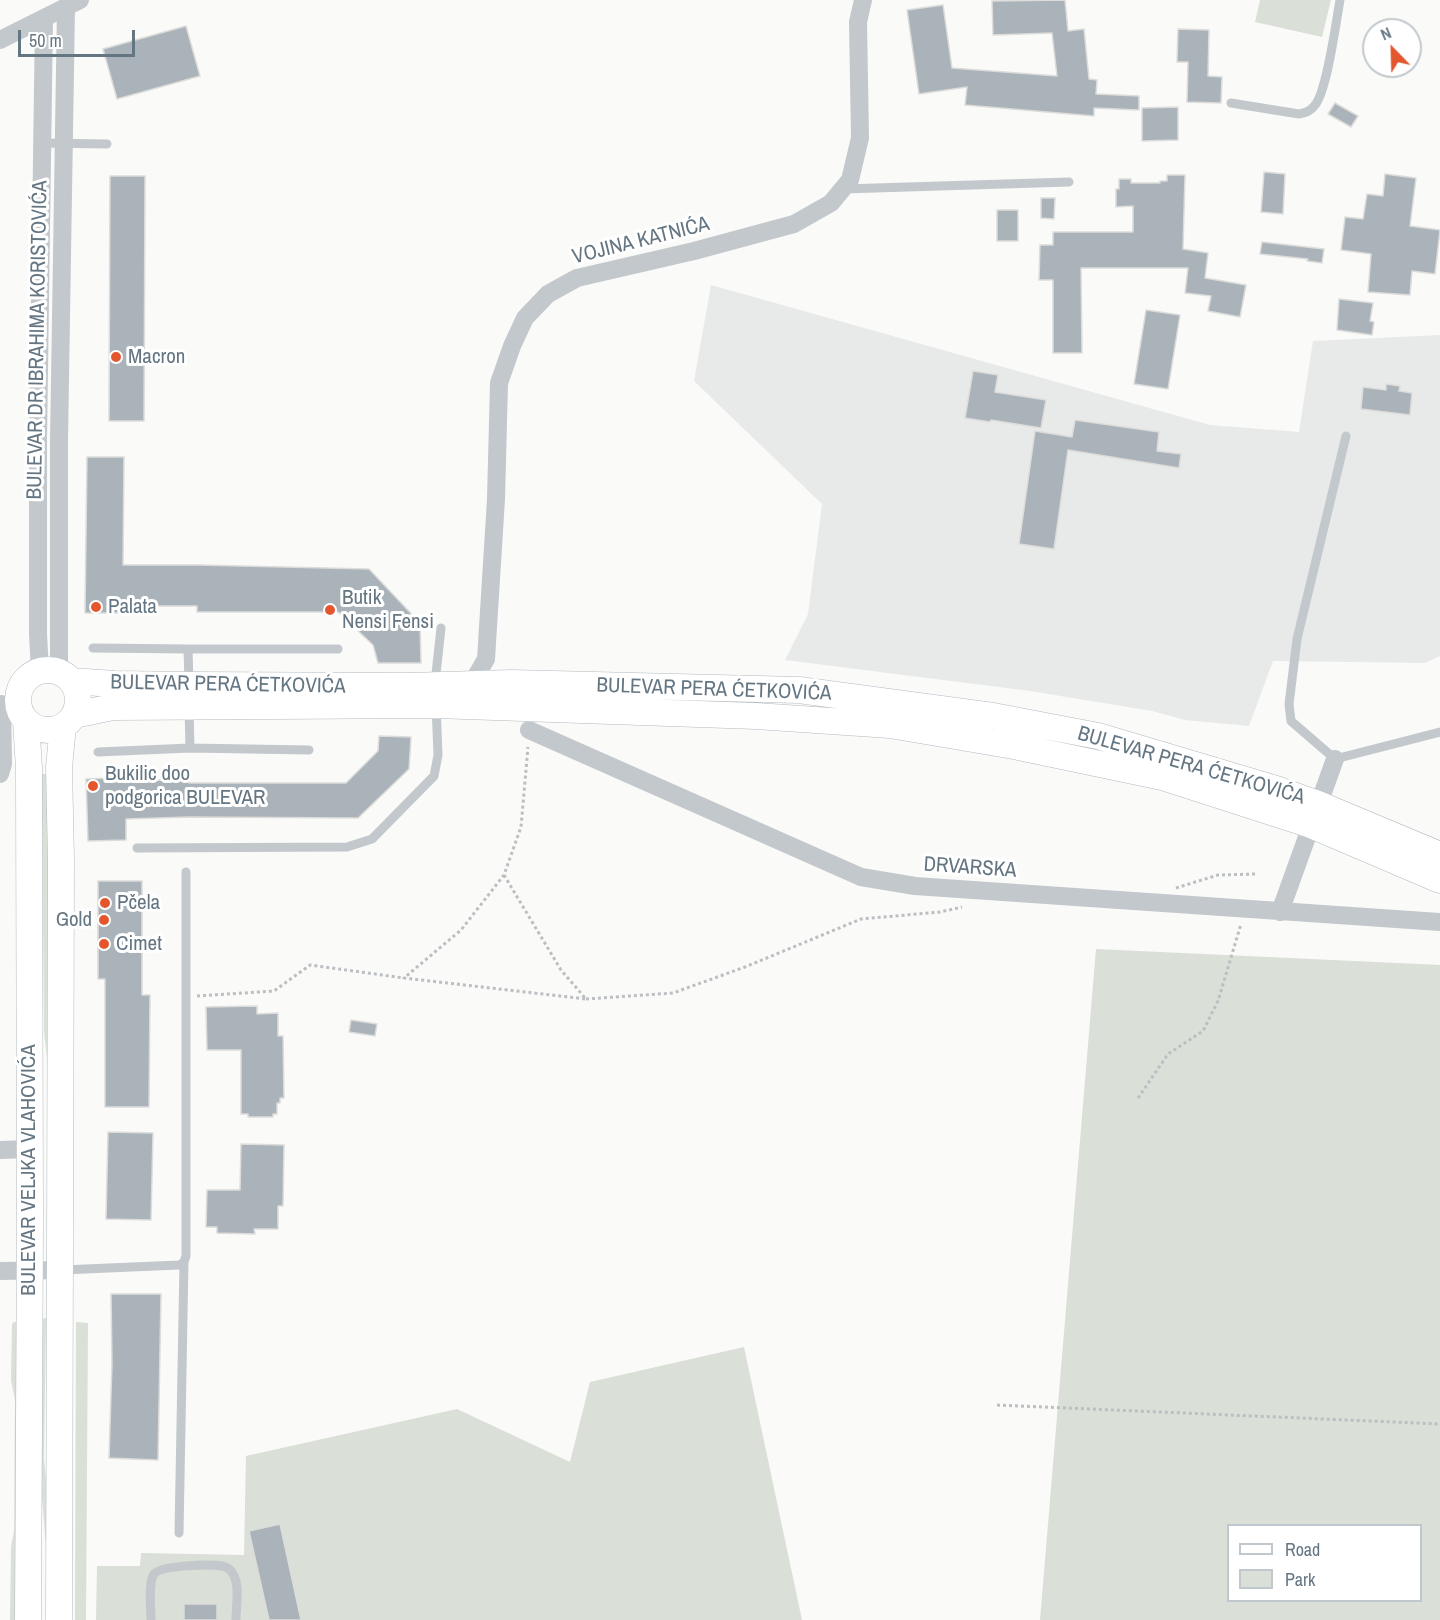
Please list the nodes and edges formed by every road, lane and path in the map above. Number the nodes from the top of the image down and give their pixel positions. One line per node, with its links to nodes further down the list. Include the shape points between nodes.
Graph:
1 (862, 0): 10 (street, VOJINA KATNIĆA, via 858,22 860,138 850,180)
2 (1340, 0): 5 (lane, via 1323,86 1315,105 1299,114)
3 (60, 8): 4 (street); 6 (street, BULEVAR DR IBRAHIMA KORISTOVIĆA); 7 (street, BULEVAR DR IBRAHIMA KORISTOVIĆA)
4 (0, 40)
5 (1231, 103)
6 (42, 143): 7 (lane); 16 (street, BULEVAR DR IBRAHIMA KORISTOVIĆA, via 38,634)
7 (63, 143): 8 (lane); 16 (street, BULEVAR DR IBRAHIMA KORISTOVIĆA, via 59,441)
8 (107, 144)
9 (1068, 182): 10 (lane)
10 (843, 189): 17 (street, VOJINA KATNIĆA, via 831,203 794,224 577,278 548,294 525,318 499,383 486,659)
11 (1346, 436): 27 (lane, via 1298,639 1288,704 1291,721)
12 (441, 628): 18 (lane)
13 (93, 648): 14 (lane)
14 (188, 649): 15 (lane); 19 (lane)
15 (338, 649)
16 (49, 676): 19 (main road, BULEVAR PERA ĆETKOVIĆA); 20 (main road, BULEVAR PERA ĆETKOVIĆA); 21 (main road, BULEVAR VELJKA VLAHOVIĆA, via 78,698)
17 (471, 685): 18 (main road, BULEVAR PERA ĆETKOVIĆA); 29 (main road, BULEVAR PERA ĆETKOVIĆA, via 799,690 993,716 1098,736 1276,789)
18 (435, 695): 19 (main road, BULEVAR PERA ĆETKOVIĆA); 29 (main road, BULEVAR PERA ĆETKOVIĆA, via 890,725 1162,777); 30 (lane, via 438,755 434,776 372,840 347,847)
19 (189, 696): 21 (main road, BULEVAR PERA ĆETKOVIĆA, via 113,707); 24 (lane)
20 (9, 704): 21 (main road, BULEVAR PERA ĆETKOVIĆA, via 40,729 56,729); 28 (street); 45 (main road, BULEVAR VELJKA VLAHOVIĆA, via 29,768)
21 (68, 721): 49 (main road, BULEVAR VELJKA VLAHOVIĆA, via 59,768)
22 (529, 730): 34 (path, via 521,828); 36 (street, DRVARSKA, via 861,877 915,886)
23 (1440, 732): 27 (lane)
24 (190, 748): 25 (lane); 26 (lane)
25 (309, 750)
26 (99, 752)
27 (1335, 759): 29 (street)
28 (0, 774)
29 (1315, 815): 31 (main road, BULEVAR PERA ĆETKOVIĆA); 35 (main road, BULEVAR PERA ĆETKOVIĆA); 39 (street)
30 (137, 848)
31 (1440, 855)
32 (186, 872): 42 (lane)
33 (1256, 874): 36 (path, via 1218,875 1180,885 1171,891)
34 (504, 875): 41 (path, via 461,930); 43 (path, via 561,970)
35 (1440, 880)
36 (1164, 904): 38 (street, DRVARSKA)
37 (971, 905): 43 (path, via 940,912 861,919 673,993)
38 (1246, 910): 39 (street, DRVARSKA); 44 (path, via 1218,1001 1203,1031 1168,1054)
39 (1280, 912): 40 (street, DRVARSKA)
40 (1440, 922)
41 (404, 978): 42 (path, via 310,965 274,991); 43 (path)
42 (186, 996): 47 (lane)
43 (586, 999)
44 (1138, 1098)
45 (30, 1149): 46 (street); 48 (main road, BULEVAR VELJKA VLAHOVIĆA)
46 (0, 1150)
47 (184, 1262): 49 (lane); 53 (lane)
48 (29, 1270): 49 (street); 50 (street); 54 (main road, BULEVAR VELJKA VLAHOVIĆA)
49 (61, 1270): 55 (main road, BULEVAR VELJKA VLAHOVIĆA)
50 (0, 1271)
51 (998, 1405): 52 (path)
52 (1440, 1424)
53 (179, 1533)
54 (28, 1620)
55 (59, 1620)
56 (152, 1620): 57 (lane, via 151,1582 158,1570 218,1566 235,1576)
57 (236, 1620)

